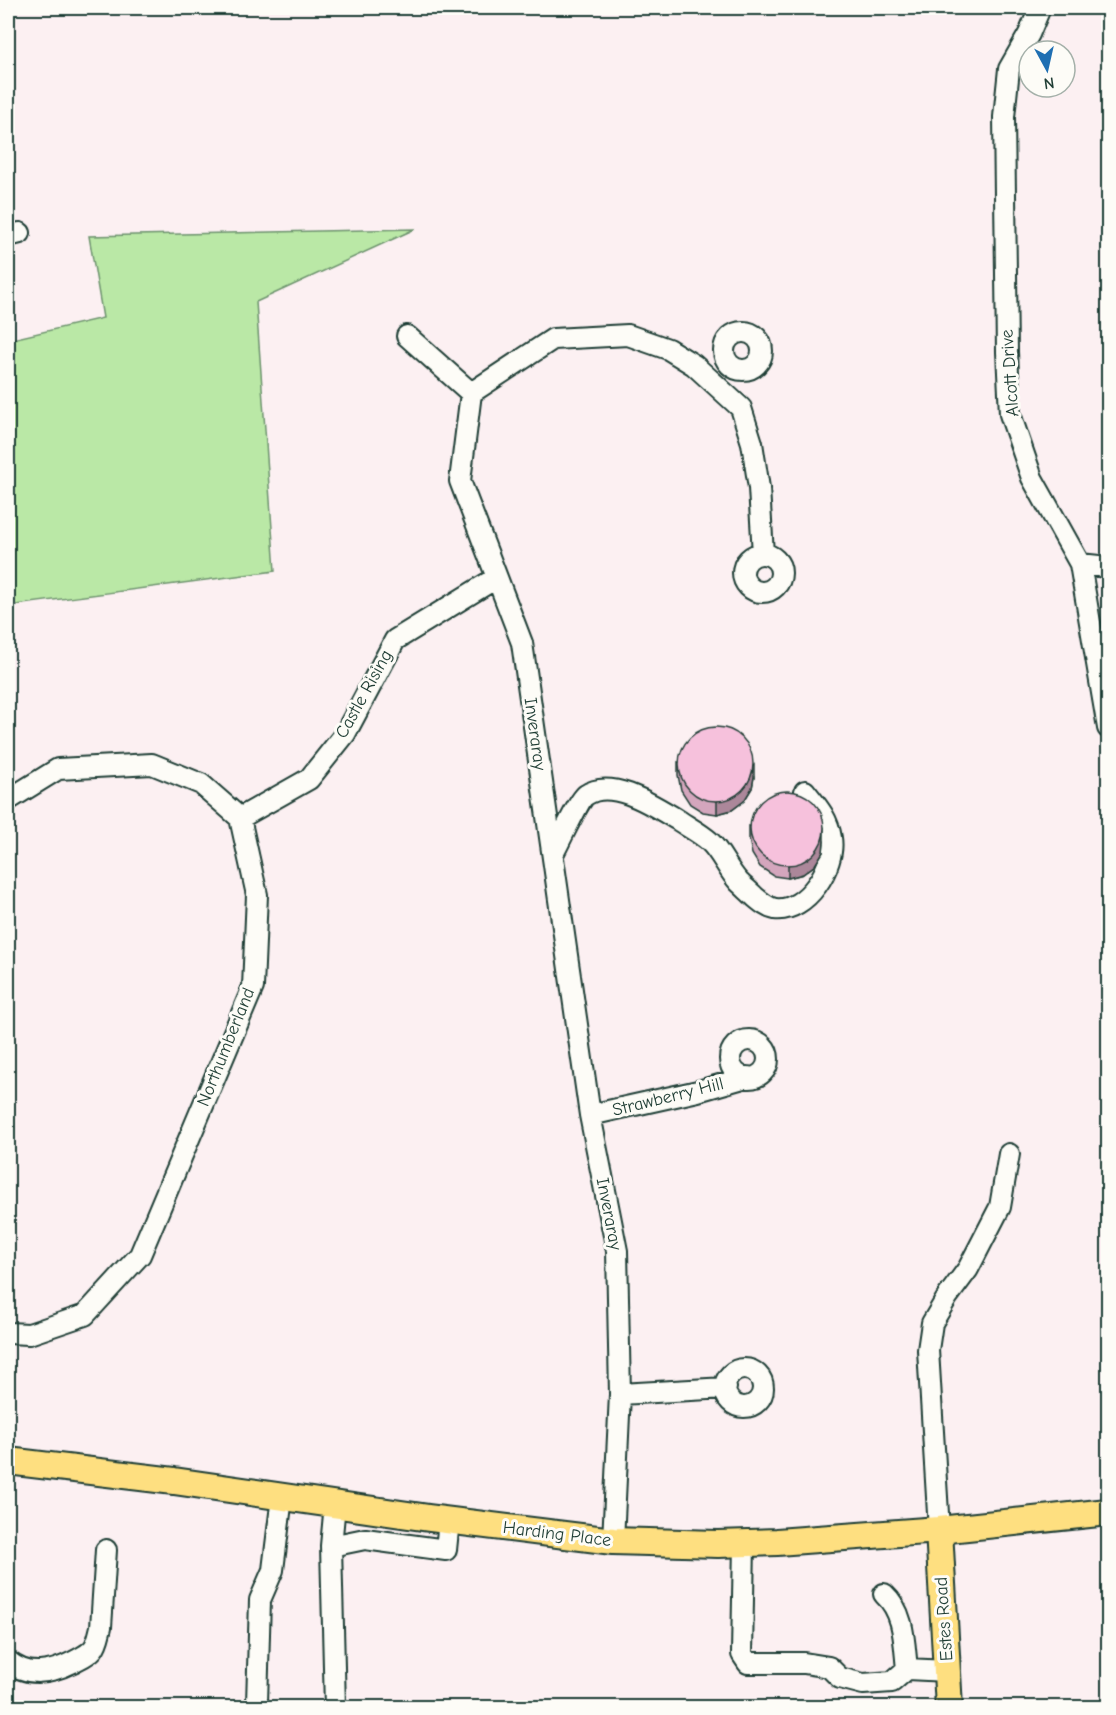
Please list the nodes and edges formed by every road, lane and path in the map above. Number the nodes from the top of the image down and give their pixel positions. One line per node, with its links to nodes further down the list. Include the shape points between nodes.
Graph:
1 (1040, 8): 7 (street, Alcott Drive, via 1009,69 1004,117 1010,414 1032,478)
2 (407, 336): 5 (street)
3 (730, 364): 4 (street)
4 (713, 382): 5 (street, via 668,349 628,334 553,339); 6 (street, via 741,408 752,443)
5 (471, 393): 9 (street, Inveraray, via 460,481)
6 (763, 554)
7 (1080, 564): 8 (street); 10 (street, Alcott Drive)
8 (1108, 567)
9 (496, 578): 13 (street, Castle Rising, via 394,640 345,734 309,779); 14 (street, Inveraray, via 522,643)
10 (1108, 728)
11 (805, 791): 14 (street, via 828,825 831,853 817,886 799,903 786,908 774,909 762,903 738,881 709,842 691,828 649,802 615,790 595,790 584,796)
12 (8, 800): 13 (street, via 58,769 152,764 201,784)
13 (240, 818): 18 (street, Northumberland, via 257,895 253,987 140,1255 85,1315 29,1334)
14 (553, 854): 16 (street, Inveraray)
15 (747, 1077): 16 (street, Strawberry Hill)
16 (590, 1115): 20 (street, Inveraray, via 617,1251)
17 (1009, 1154): 26 (street, via 1000,1207 968,1269 932,1323 928,1350)
18 (8, 1333)
19 (726, 1388): 20 (street)
20 (620, 1394): 27 (street, Inveraray)
21 (8, 1461): 22 (main road, Harding Place)
22 (282, 1497): 23 (main road, Harding Place); 35 (street, via 273,1570 260,1600)
23 (335, 1504): 25 (main road, Harding Place); 29 (street)
24 (1108, 1512): 26 (main road, Harding Place)
25 (449, 1521): 27 (main road, Harding Place); 29 (street, via 446,1550 365,1539)
26 (939, 1530): 28 (main road, Harding Place); 34 (main road, Estes Road)
27 (613, 1541): 28 (main road, Harding Place)
28 (744, 1544): 33 (street, via 742,1654 748,1663 829,1667 840,1678 863,1684 892,1682)
29 (331, 1545): 36 (street)
30 (106, 1550): 32 (street, via 101,1627 93,1649 61,1668 42,1673 26,1672)
31 (884, 1594): 33 (street, via 894,1603 899,1617)
32 (8, 1661)
33 (907, 1669): 34 (street)
34 (947, 1671): 37 (main road, Estes Road)
35 (257, 1703)
36 (335, 1707)
37 (949, 1707)

